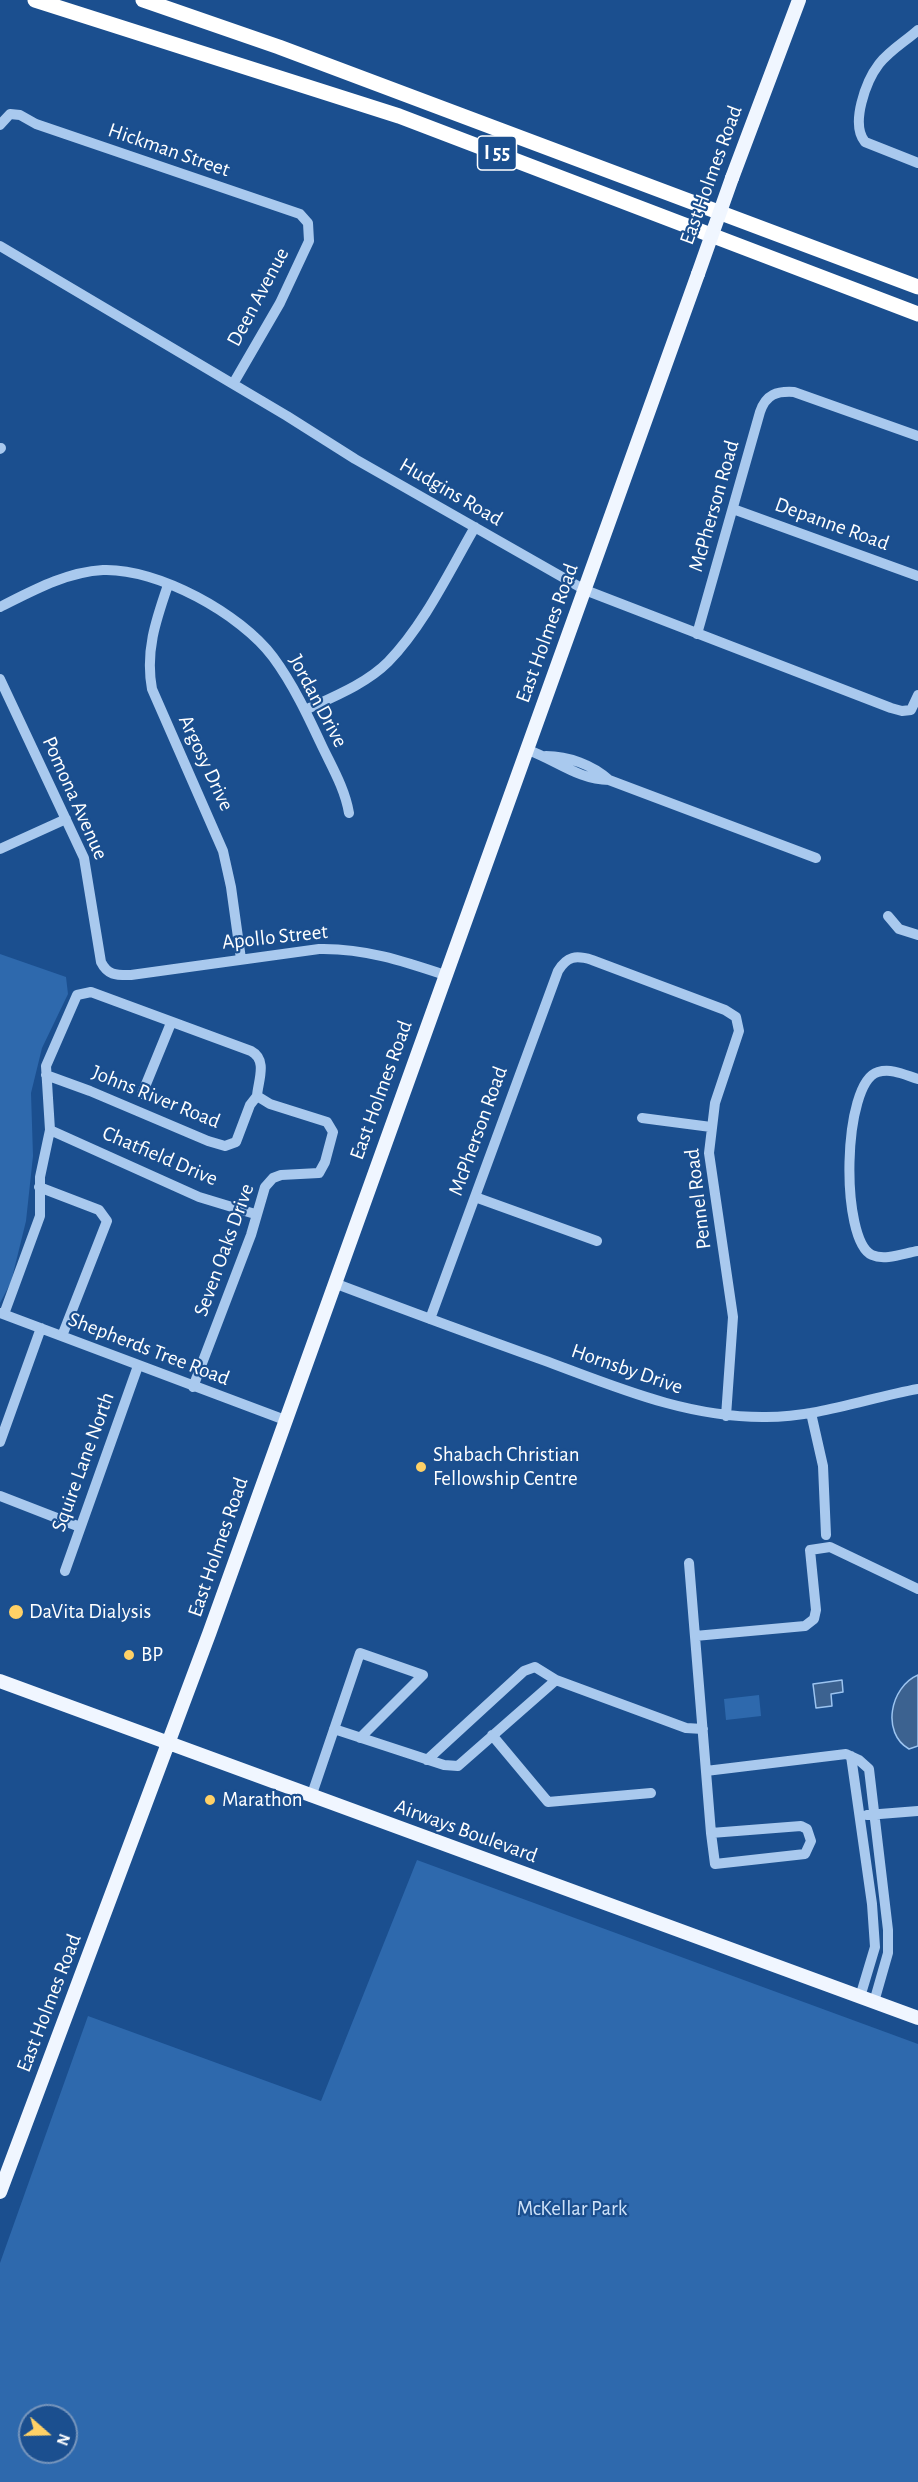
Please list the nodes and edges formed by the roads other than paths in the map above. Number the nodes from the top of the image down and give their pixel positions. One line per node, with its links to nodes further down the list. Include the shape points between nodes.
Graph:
1 (35, 0): 10 (highway, I 55, via 399,116)
2 (143, 0): 9 (highway, I 55, via 279,47)
3 (799, 0): 17 (main road, East Holmes Road, bridge)
4 (918, 30): 6 (street, via 884,59 872,76 859,122 860,136 870,145)
5 (0, 125): 7 (street, Hickman Street, via 10,114 300,214)
6 (918, 163)
7 (310, 227): 11 (street, Deen Avenue, via 309,241 286,290)
8 (0, 246): 11 (street, Hudgins Road)
9 (918, 287)
10 (918, 314)
11 (233, 384): 14 (street, Hudgins Road)
12 (918, 436): 13 (street, McPherson Road, via 794,392 775,393 762,405)
13 (733, 509): 15 (street, Depanne Road); 19 (street, McPherson Road)
14 (475, 527): 17 (street, Hudgins Road); 22 (street, via 419,621 387,663 346,692)
15 (918, 576)
16 (168, 585): 18 (street, Jordan Drive, via 128,572 94,571 59,579); 22 (street, Jordan Drive, via 231,617 273,656); 31 (street, Argosy Drive, via 150,647 152,689 223,851)
17 (585, 590): 19 (street, Hudgins Road); 23 (main road, East Holmes Road)
18 (0, 607)
19 (697, 634): 21 (street, Hudgins Road, via 891,708 910,710)
20 (0, 679): 25 (street, Pomona Avenue)
21 (918, 695)
22 (305, 710): 24 (street, Jordan Drive)
23 (528, 750): 27 (street, via 546,756 557,766 596,780 609,780); 33 (main road, East Holmes Road)
24 (349, 813)
25 (66, 819): 26 (street); 32 (street, Pomona Avenue, via 86,866 101,962)
26 (0, 849)
27 (816, 858)
28 (888, 916): 29 (street, via 899,929)
29 (918, 936)
30 (568, 958): 40 (street, Pennel Road, via 592,960 736,1017 738,1037 718,1093); 43 (street, McPherson Road, via 558,971)
31 (241, 959): 32 (street, Apollo Street, via 131,975); 33 (street, Apollo Street, via 350,950 382,955)
32 (108, 972)
33 (445, 975): 47 (main road, East Holmes Road)
34 (171, 1023): 35 (street, Johns River Road, via 91,992 77,995 52,1047); 37 (street); 38 (street, Johns River Road, via 256,1054 261,1063)
35 (46, 1075): 38 (street, Johns River Road, via 225,1146 236,1142); 41 (street)
36 (918, 1079): 46 (street, via 896,1071 876,1072 865,1085 850,1143 850,1182 860,1241 871,1255 883,1257)
37 (142, 1094)
38 (256, 1096): 44 (street, Seven Oaks Drive, via 327,1122 333,1132 319,1173 273,1178 265,1187)
39 (642, 1118): 40 (street)
40 (711, 1127): 56 (street, Pennel Road, via 710,1171 733,1317)
41 (50, 1130): 42 (street); 44 (street, Chatfield Drive, via 199,1197)
42 (39, 1187): 48 (street, via 39,1224); 51 (street, via 99,1210 107,1221)
43 (475, 1197): 45 (street); 49 (street, McPherson Road)
44 (255, 1214): 53 (street, Seven Oaks Drive, via 251,1235)
45 (597, 1241)
46 (918, 1251)
47 (334, 1283): 49 (street, Hornsby Drive); 57 (main road, East Holmes Road)
48 (2, 1314): 50 (street, Shepherds Tree Road)
49 (430, 1319): 56 (street, Hornsby Drive, via 655,1401)
50 (41, 1328): 51 (street, Shepherds Tree Road); 58 (street)
51 (62, 1336): 52 (street, Shepherds Tree Road)
52 (138, 1366): 53 (street, Shepherds Tree Road); 60 (street, Squire Lane North)
53 (193, 1387): 57 (street, Shepherds Tree Road)
54 (918, 1389): 55 (street, Hornsby Drive)
55 (811, 1413): 56 (street, Hornsby Drive, via 783,1417); 61 (street, via 823,1466)
56 (726, 1416)
57 (285, 1420): 72 (main road, East Holmes Road)
58 (1, 1436)
59 (0, 1496): 60 (street)
60 (80, 1527): 63 (street, Squire Lane North)
61 (826, 1535)
62 (689, 1563): 65 (street)
63 (65, 1571)
64 (918, 1589): 65 (street, via 830,1546 810,1550 816,1610 814,1619 805,1626)
65 (696, 1636): 69 (street)
66 (556, 1680): 69 (street, via 686,1728); 70 (street); 74 (street, via 535,1667 524,1671)
67 (0, 1681): 72 (main road, Airways Boulevard)
68 (334, 1729): 71 (street); 71 (street, via 360,1653 423,1675); 77 (street)
69 (703, 1729): 75 (street)
70 (492, 1735): 74 (street, via 458,1766); 76 (street, via 548,1802)
71 (360, 1738): 74 (street)
72 (170, 1743): 77 (main road, Airways Boulevard); 85 (main road, East Holmes Road)
73 (851, 1755): 75 (street); 79 (street); 80 (street, via 869,1770)
74 (427, 1760)
75 (706, 1770): 81 (street)
76 (651, 1793)
77 (310, 1797): 82 (main road, Airways Boulevard)
78 (918, 1811): 80 (street)
79 (861, 1816): 80 (street); 82 (street, via 876,1947)
80 (874, 1817): 83 (street, via 888,1930 888,1953)
81 (711, 1833): 81 (street, via 801,1826 807,1829 811,1840 805,1854 716,1864)
82 (860, 1997): 83 (main road, Airways Boulevard)
83 (874, 2002): 84 (main road, Airways Boulevard)
84 (918, 2018)
85 (0, 2192)

